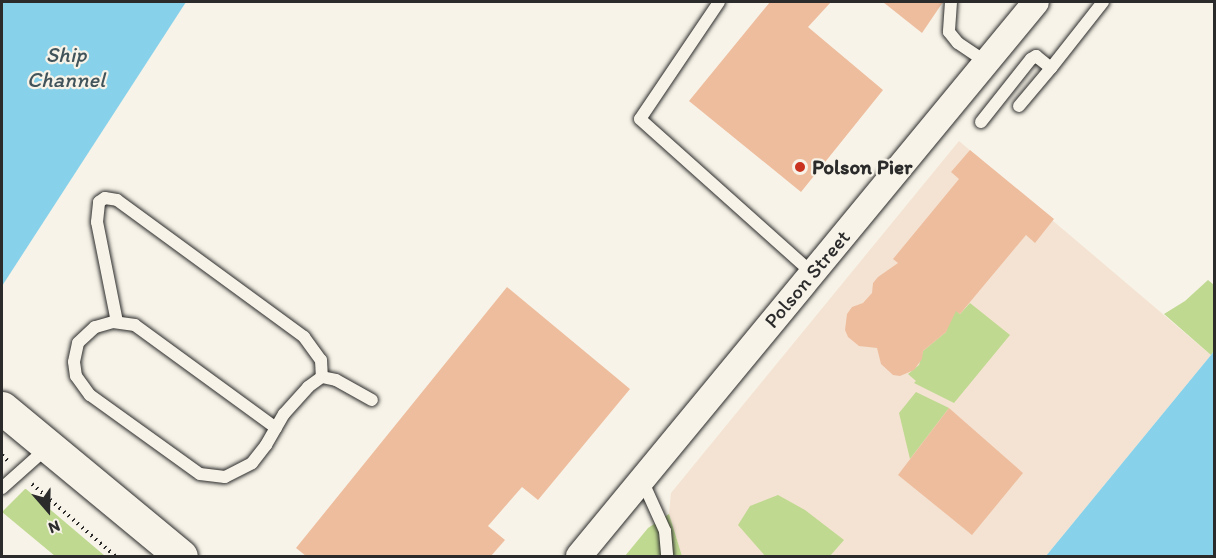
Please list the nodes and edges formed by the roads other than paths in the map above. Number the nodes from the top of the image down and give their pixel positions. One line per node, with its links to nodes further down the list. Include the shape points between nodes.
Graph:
1 (719, 2): 9 (lane, via 639,118)
2 (951, 2): 5 (lane, via 950,32)
3 (1036, 2): 5 (street, Polson Street)
4 (1103, 2): 6 (lane)
5 (986, 62): 9 (street, Polson Street)
6 (1051, 68): 7 (lane); 8 (lane, via 1036,56 1031,59)
7 (1019, 106)
8 (981, 122)
9 (812, 273): 16 (street, Polson Street)
10 (117, 322): 11 (lane, via 97,222 99,202 105,198 117,201 304,337 321,360); 14 (lane, via 135,325); 14 (lane, via 95,327 78,343 76,376 90,395 200,474 225,477 252,463)
11 (322, 377): 12 (lane, via 336,380); 14 (lane, via 308,387)
12 (372, 400)
13 (2, 408): 15 (street)
14 (276, 428)
15 (49, 447): 17 (lane); 18 (street)
16 (642, 479): 19 (street, Polson Street); 20 (lane, via 665,531)
17 (2, 488)
18 (181, 556)
19 (579, 556)
20 (667, 556)

